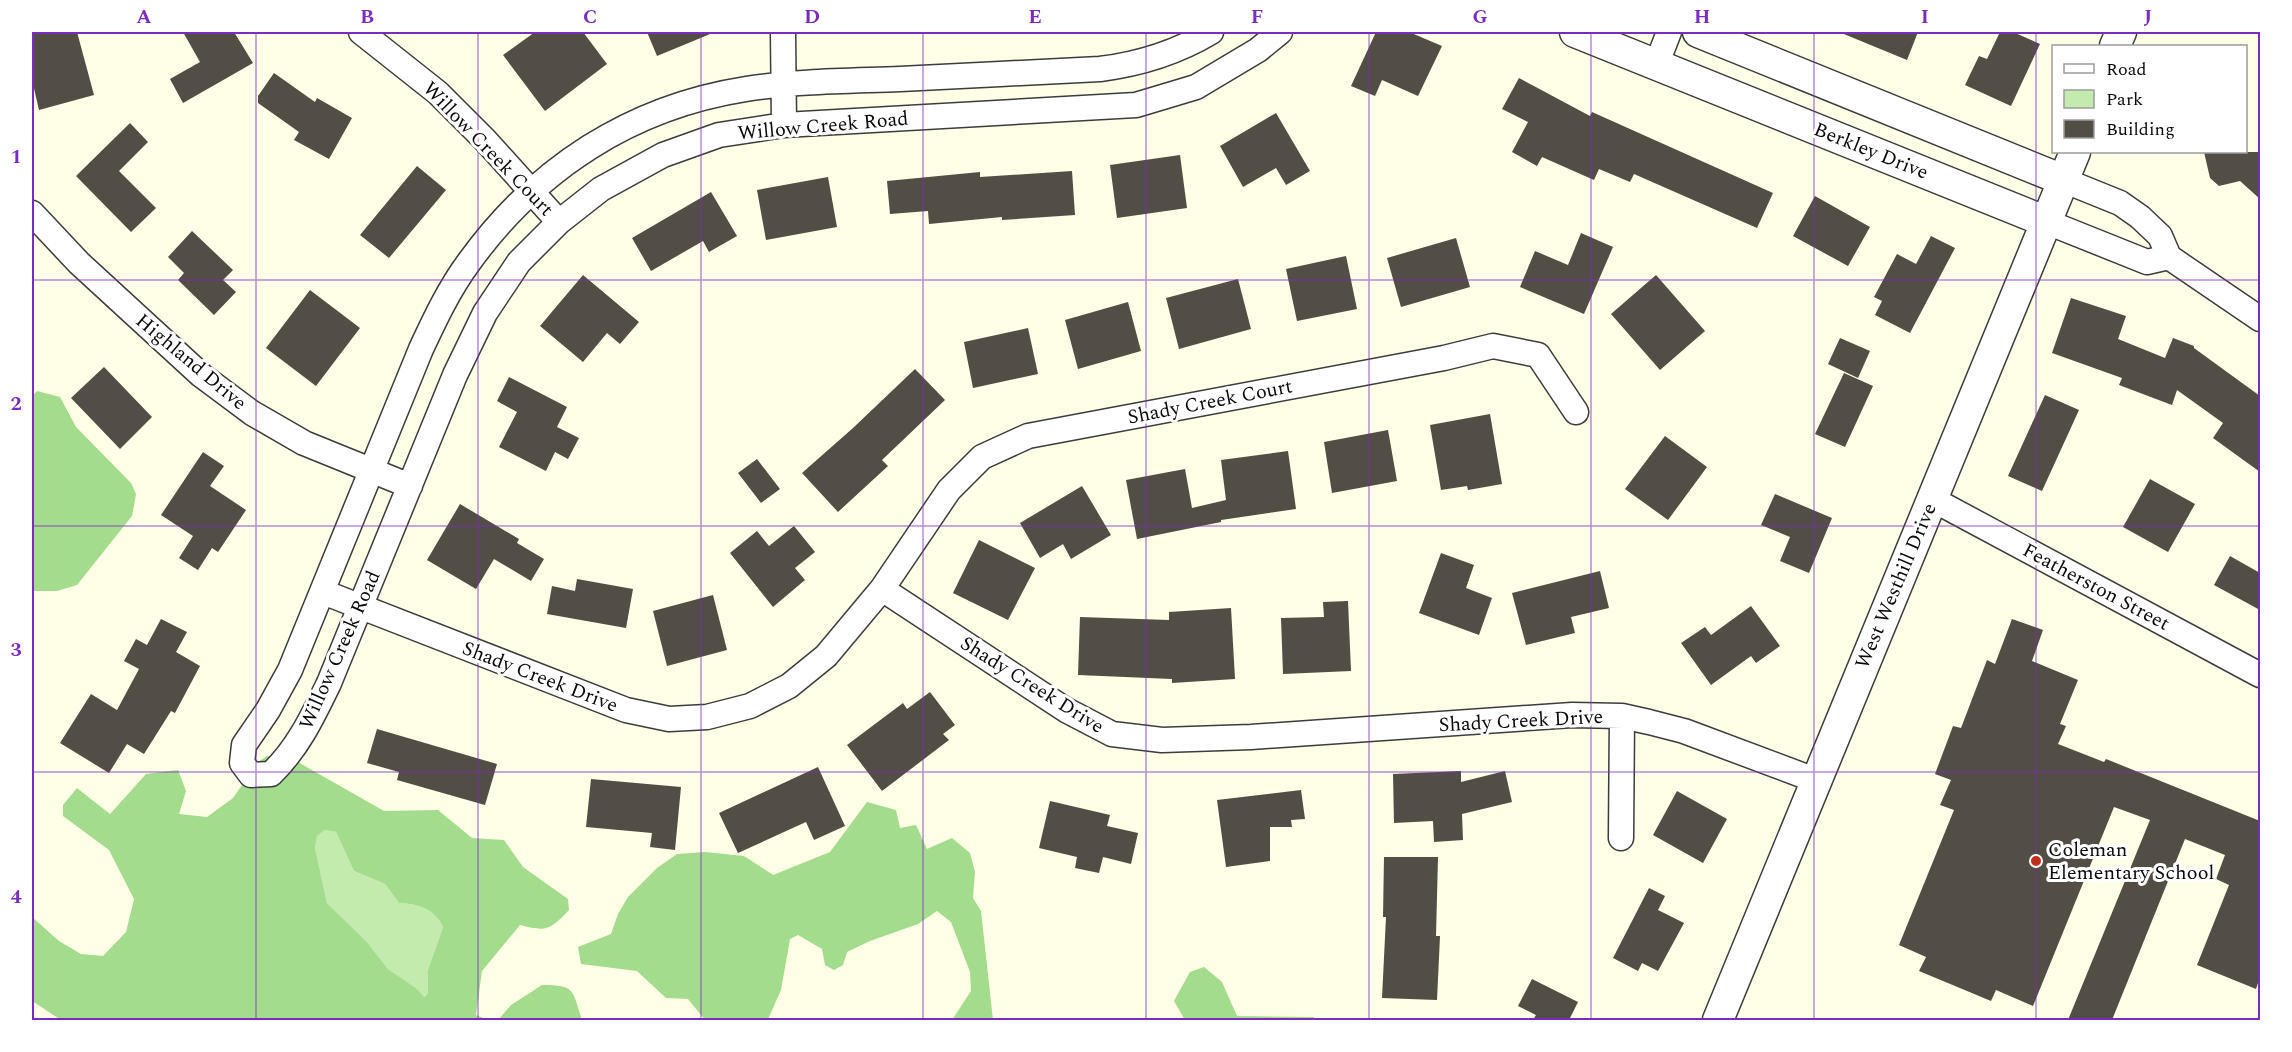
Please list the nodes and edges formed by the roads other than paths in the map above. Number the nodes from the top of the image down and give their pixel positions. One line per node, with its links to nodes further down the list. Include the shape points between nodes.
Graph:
1 (361, 32): 13 (street, Willow Creek Court, via 438,93)
2 (783, 32): 9 (street)
3 (1211, 32): 9 (street, Willow Creek Road, via 1178,50 1128,66)
4 (1280, 32): 10 (street, Willow Creek Road, via 1258,50 1196,87 1136,105)
5 (1575, 32): 8 (street, Berkley Drive)
6 (1669, 32): 8 (street)
7 (1698, 32): 12 (street)
8 (1656, 63): 16 (street, Berkley Drive)
9 (784, 84): 10 (street); 13 (street, Willow Creek Road, via 704,98 624,126)
10 (784, 125): 15 (street, Willow Creek Road, via 719,135 663,155 601,189)
11 (2075, 153): 12 (street, West Westhill Drive)
12 (2063, 180): 16 (street, West Westhill Drive); 17 (street, via 2120,203 2140,216 2160,236)
13 (531, 192): 15 (street, Willow Creek Court); 20 (street, Willow Creek Road, via 498,225 444,302)
14 (32, 213): 20 (street, Highland Drive, via 79,263 201,375 252,413 303,443)
15 (559, 222): 21 (street, Willow Creek Road, via 519,262 484,313)
16 (2047, 222): 17 (street, Berkley Drive, via 2147,262); 22 (street, West Westhill Drive)
17 (2169, 257): 18 (street)
18 (2260, 319)
19 (1576, 412): 23 (street, Shady Creek Court, via 1538,355 1493,346 1028,436 982,457 949,490)
20 (372, 470): 21 (street, Highland Drive); 24 (street, Willow Creek Road)
21 (410, 486): 25 (street, Willow Creek Road)
22 (1932, 499): 26 (street, Featherston Street); 28 (street, West Westhill Drive)
23 (882, 589): 25 (street, Shady Creek Drive, via 826,656 789,686 750,706 707,717 669,719 626,710); 27 (street, Shady Creek Drive, via 1066,710 1112,734 1162,740 1251,737 1572,715)
24 (323, 592): 25 (street, Shady Creek Drive); 25 (street, Willow Creek Road, via 290,670 244,745 242,763 251,775 271,774 305,732)
25 (360, 607)
26 (2260, 675)
27 (1622, 716): 28 (street, Shady Creek Drive, via 1684,731); 29 (street)
28 (1815, 780): 30 (street, West Westhill Drive)
29 (1621, 838)
30 (1718, 1020)

